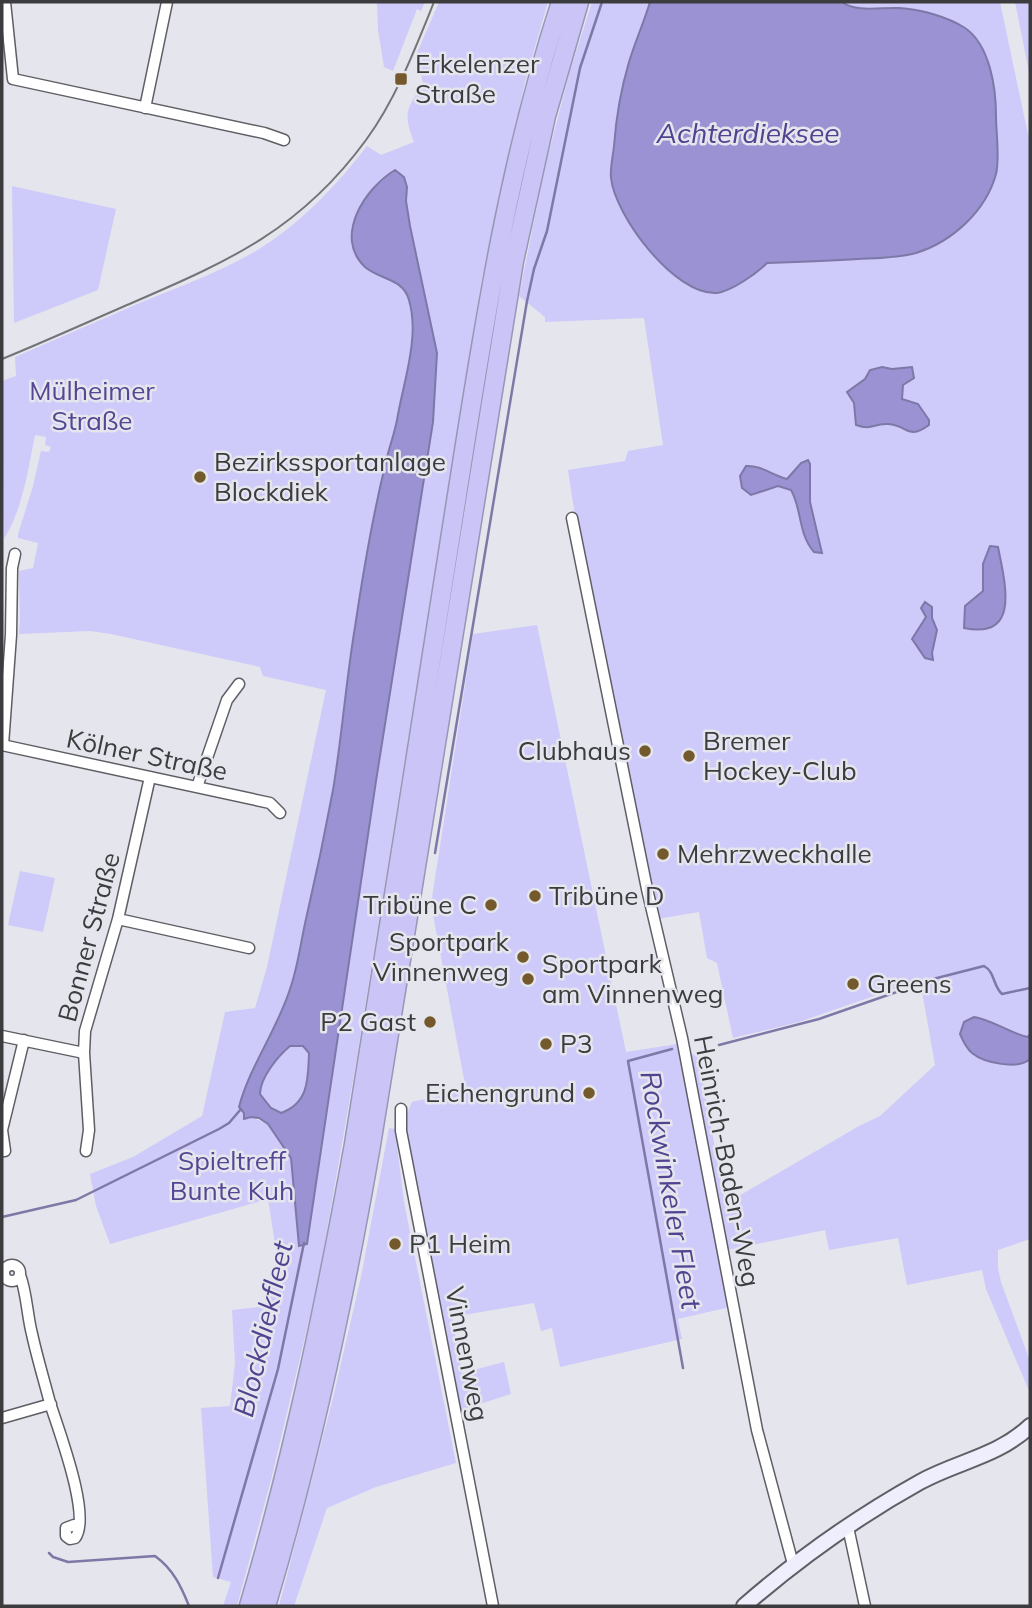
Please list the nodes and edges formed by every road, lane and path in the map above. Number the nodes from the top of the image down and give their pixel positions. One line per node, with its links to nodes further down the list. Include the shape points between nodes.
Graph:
1 (5, 2): 5 (street, via 13,79)
2 (167, 2): 5 (street)
3 (561, 2): 29 (highway, via 508,199 334,1257)
4 (579, 2): 30 (highway, via 546,116 514,261 351,1258 317,1418)
5 (145, 107): 6 (street)
6 (284, 140)
7 (572, 518): 28 (street, Heinrich-Baden-Weg, via 682,1038 757,1430)
8 (15, 554): 10 (street)
9 (239, 684): 12 (street, via 227,700)
10 (2, 745): 11 (street, Kölner Straße)
11 (150, 777): 12 (street, Kölner Straße); 14 (street, Bonner Straße)
12 (197, 787): 13 (street, Kölner Straße, via 270,803)
13 (280, 813)
14 (118, 919): 15 (street); 18 (street, Bonner Straße, via 85,1031)
15 (249, 948)
16 (2, 1036): 17 (street)
17 (24, 1040): 18 (street); 20 (street, via 2,1130)
18 (83, 1053): 21 (street, Bonner Straße, via 89,1129)
19 (401, 1110): 31 (street, Vinnenweg, via 401,1131)
20 (3, 1151)
21 (86, 1151)
22 (20, 1275): 23 (street)
23 (51, 1404): 24 (street); 26 (street, via 73,1469)
24 (2, 1418)
25 (1030, 1426): 27 (main road, via 997,1450 922,1481)
26 (78, 1527)
27 (848, 1527): 28 (main road); 33 (street)
28 (793, 1564): 32 (main road)
29 (249, 1606)
30 (266, 1606)
31 (494, 1606)
32 (744, 1606)
33 (865, 1606)

